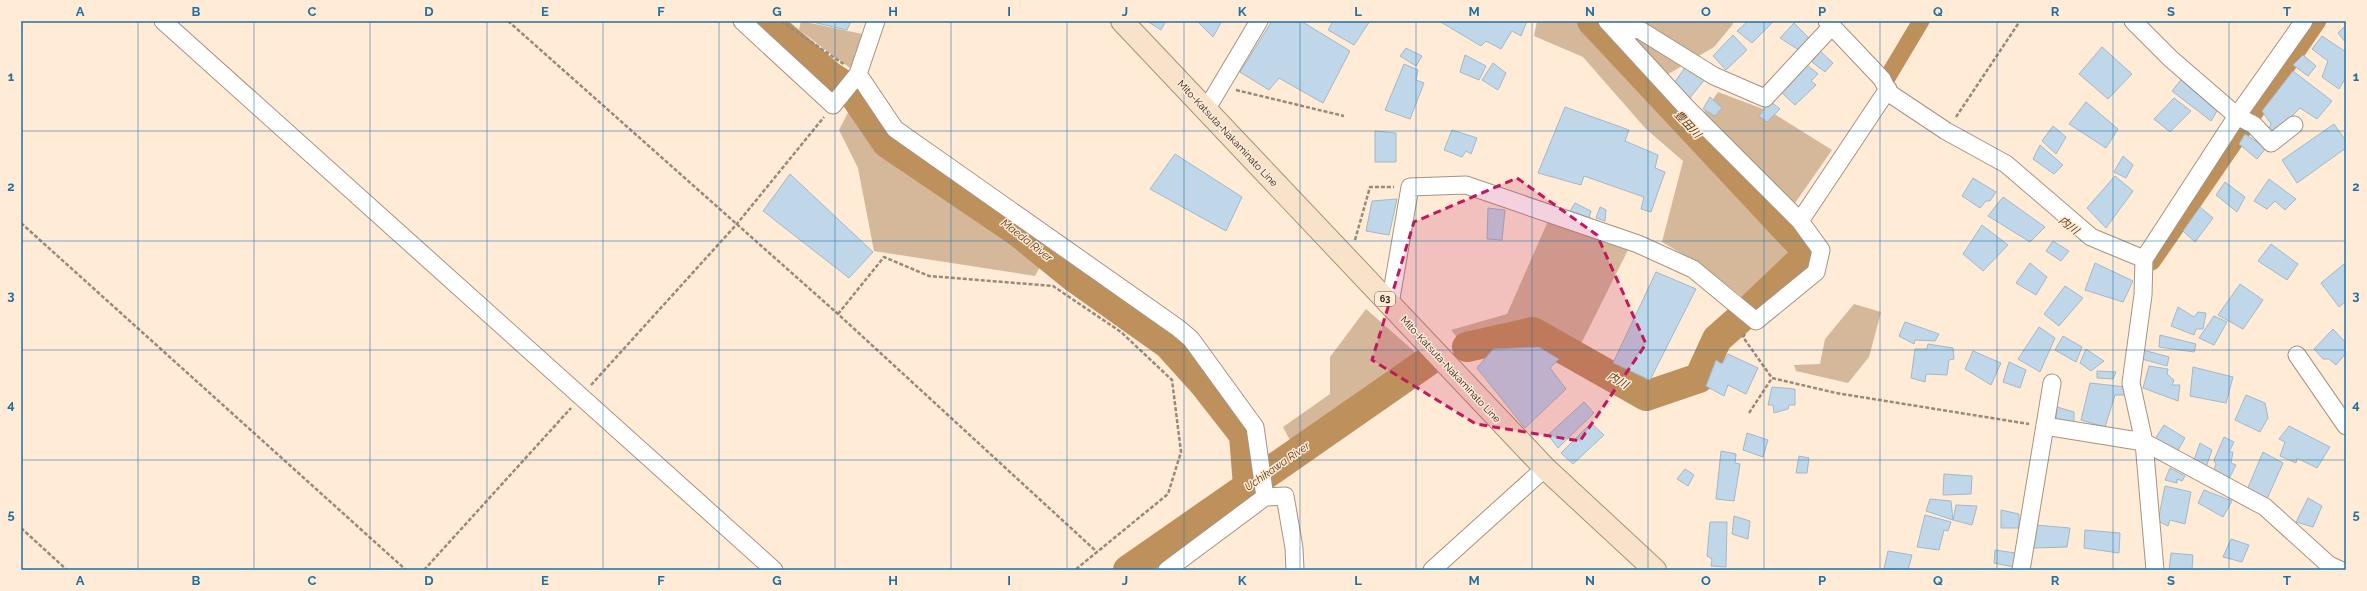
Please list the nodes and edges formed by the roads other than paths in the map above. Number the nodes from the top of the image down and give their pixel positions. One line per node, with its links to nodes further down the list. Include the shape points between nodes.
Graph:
1 (163, 21): 25 (street)
2 (742, 21): 10 (street, via 833,106)
3 (876, 21): 10 (street)
4 (1122, 21): 12 (main road, Mito-Katsuta-Nakaminato Line / 63)
5 (1259, 21): 12 (street)
6 (2133, 21): 13 (street, via 2157,46)
7 (2304, 21): 13 (street)
8 (1830, 24): 9 (street, via 1765,98 1714,76 1640,30); 11 (street, via 1882,79)
9 (1610, 25): 15 (street, via 1686,107)
10 (858, 74): 24 (street, via 895,129 1191,339 1255,427)
11 (1888, 89): 15 (street); 16 (street, via 1890,93 1946,131 2006,164 2091,237)
12 (1206, 110): 17 (main road, Mito-Katsuta-Nakaminato Line / 63)
13 (2237, 116): 14 (street, via 2254,125 2271,143); 16 (street)
14 (2294, 125)
15 (1800, 221): 17 (street, via 1821,250 1816,272 1756,321 1693,269 1638,244 1466,185 1410,187)
16 (2144, 259): 22 (street, via 2143,295 2131,383)
17 (1390, 304): 23 (main road, Mito-Katsuta-Nakaminato Line / 63)
18 (2298, 355): 21 (street)
19 (2052, 384): 20 (street)
20 (2045, 426): 22 (street); 30 (street)
21 (2346, 426)
22 (2144, 442): 31 (street); 32 (street, via 2265,507 2329,565)
23 (1545, 468): 28 (street); 29 (main road, Mito-Katsuta-Nakaminato Line / 63)
24 (1264, 492): 26 (street); 27 (street, via 1285,496)
25 (774, 570)
26 (1167, 570)
27 (1295, 570)
28 (1432, 570)
29 (1655, 570)
30 (2021, 570)
31 (2156, 570)
32 (2340, 570)

